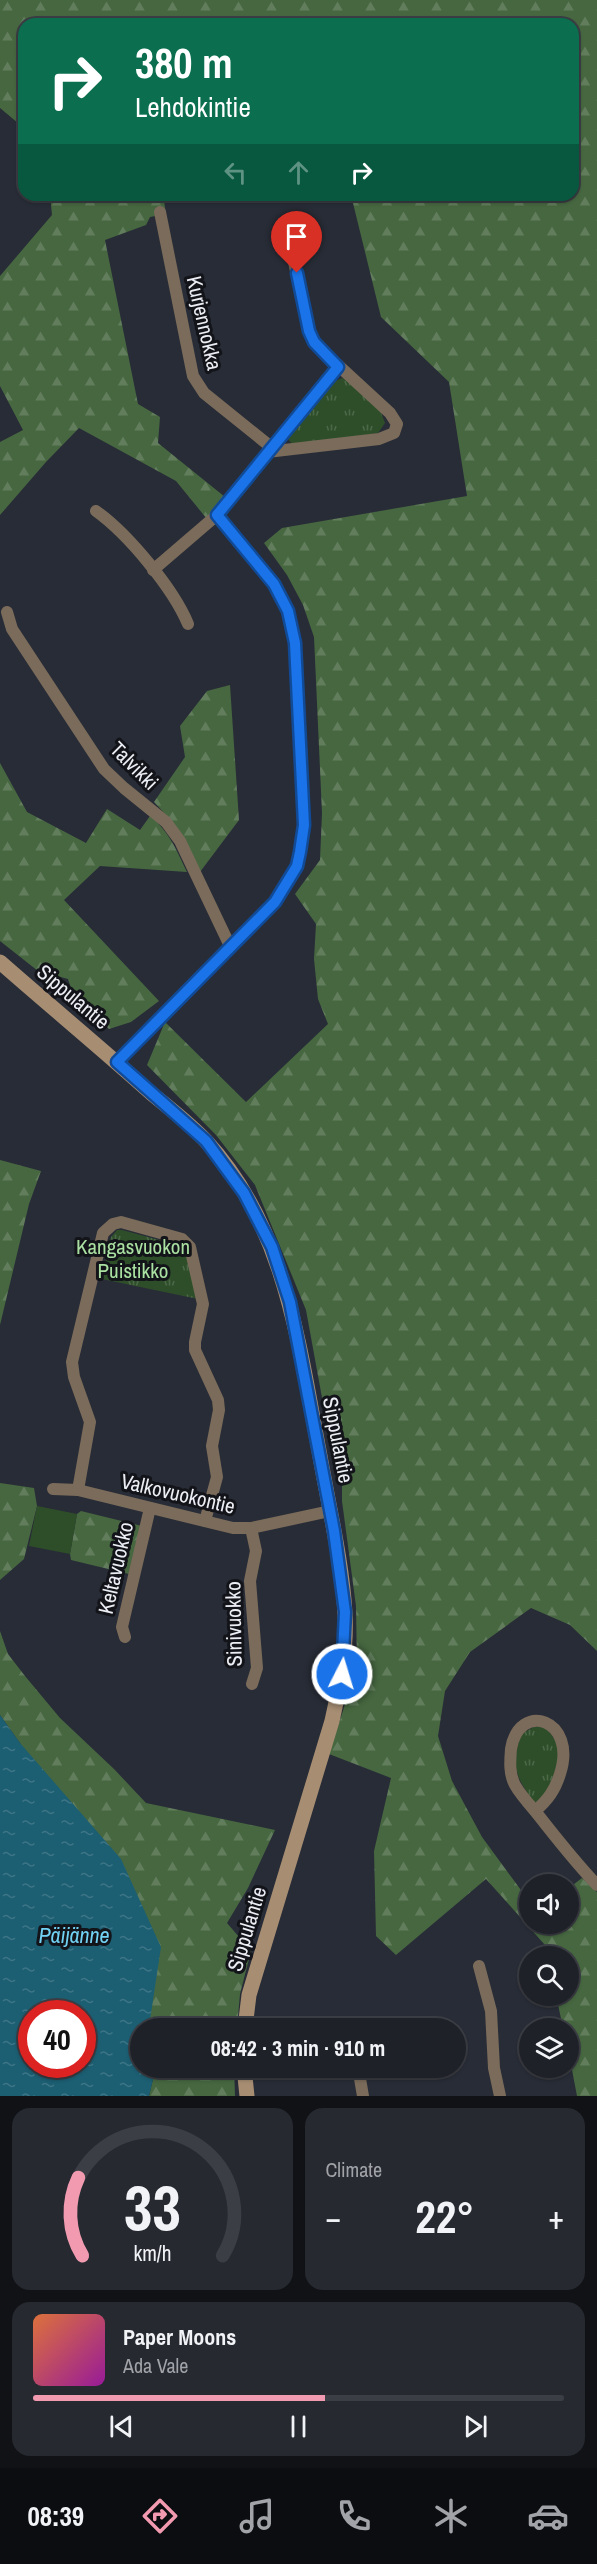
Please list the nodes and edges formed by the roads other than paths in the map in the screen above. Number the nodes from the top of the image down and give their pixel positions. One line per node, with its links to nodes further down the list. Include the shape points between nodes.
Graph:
1 (160, 212): 4 (street, Kurjennokka, via 193,376 204,393)
2 (286, 246): 3 (street, via 292,253 309,331 314,342)
3 (338, 367): 4 (street); 4 (street, via 390,413 397,424 394,433 379,439)
4 (269, 449): 6 (street)
5 (96, 511): 7 (street, via 113,523)
6 (217, 515): 7 (street); 10 (street, via 274,584 288,611 295,643 304,825 297,866 288,881 275,902)
7 (153, 570): 9 (street, via 180,606)
8 (7, 612): 10 (street, Talvikki, via 12,629 104,769 166,822 180,841)
9 (188, 624)
10 (230, 946): 12 (street)
11 (0, 962): 12 (street, Sippulantie)
12 (117, 1062): 16 (street, Sippulantie, via 206,1141 244,1193 272,1247 290,1302)
13 (53, 1489): 14 (street, Valkovuokontie)
14 (78, 1490): 15 (street, Valkovuokontie); 17 (street, via 90,1422 72,1362 103,1233 121,1222 182,1239 190,1247 203,1304 195,1350 219,1410 212,1446 217,1477)
15 (150, 1508): 17 (street, Valkovuokontie); 19 (street, Keltavuokko, via 122,1628)
16 (330, 1511): 18 (street, Valkovuokontie); 24 (street, Sippulantie, via 345,1612 342,1674 332,1721 249,1995)
17 (205, 1521): 18 (street, Valkovuokontie)
18 (251, 1528): 20 (street, Sinivuokko, via 256,1551 250,1581 257,1668)
19 (125, 1637)
20 (252, 1684)
21 (535, 1811): 21 (street, via 514,1785 509,1765 518,1731 540,1720 558,1731 564,1754 555,1789); 22 (street)
22 (597, 1885)
23 (479, 1966): 29 (street, via 491,2011 494,2068)
24 (246, 2018)
25 (245, 2078): 27 (street)
26 (360, 2078): 28 (street)
27 (247, 2096)
28 (363, 2096)
29 (500, 2096)

